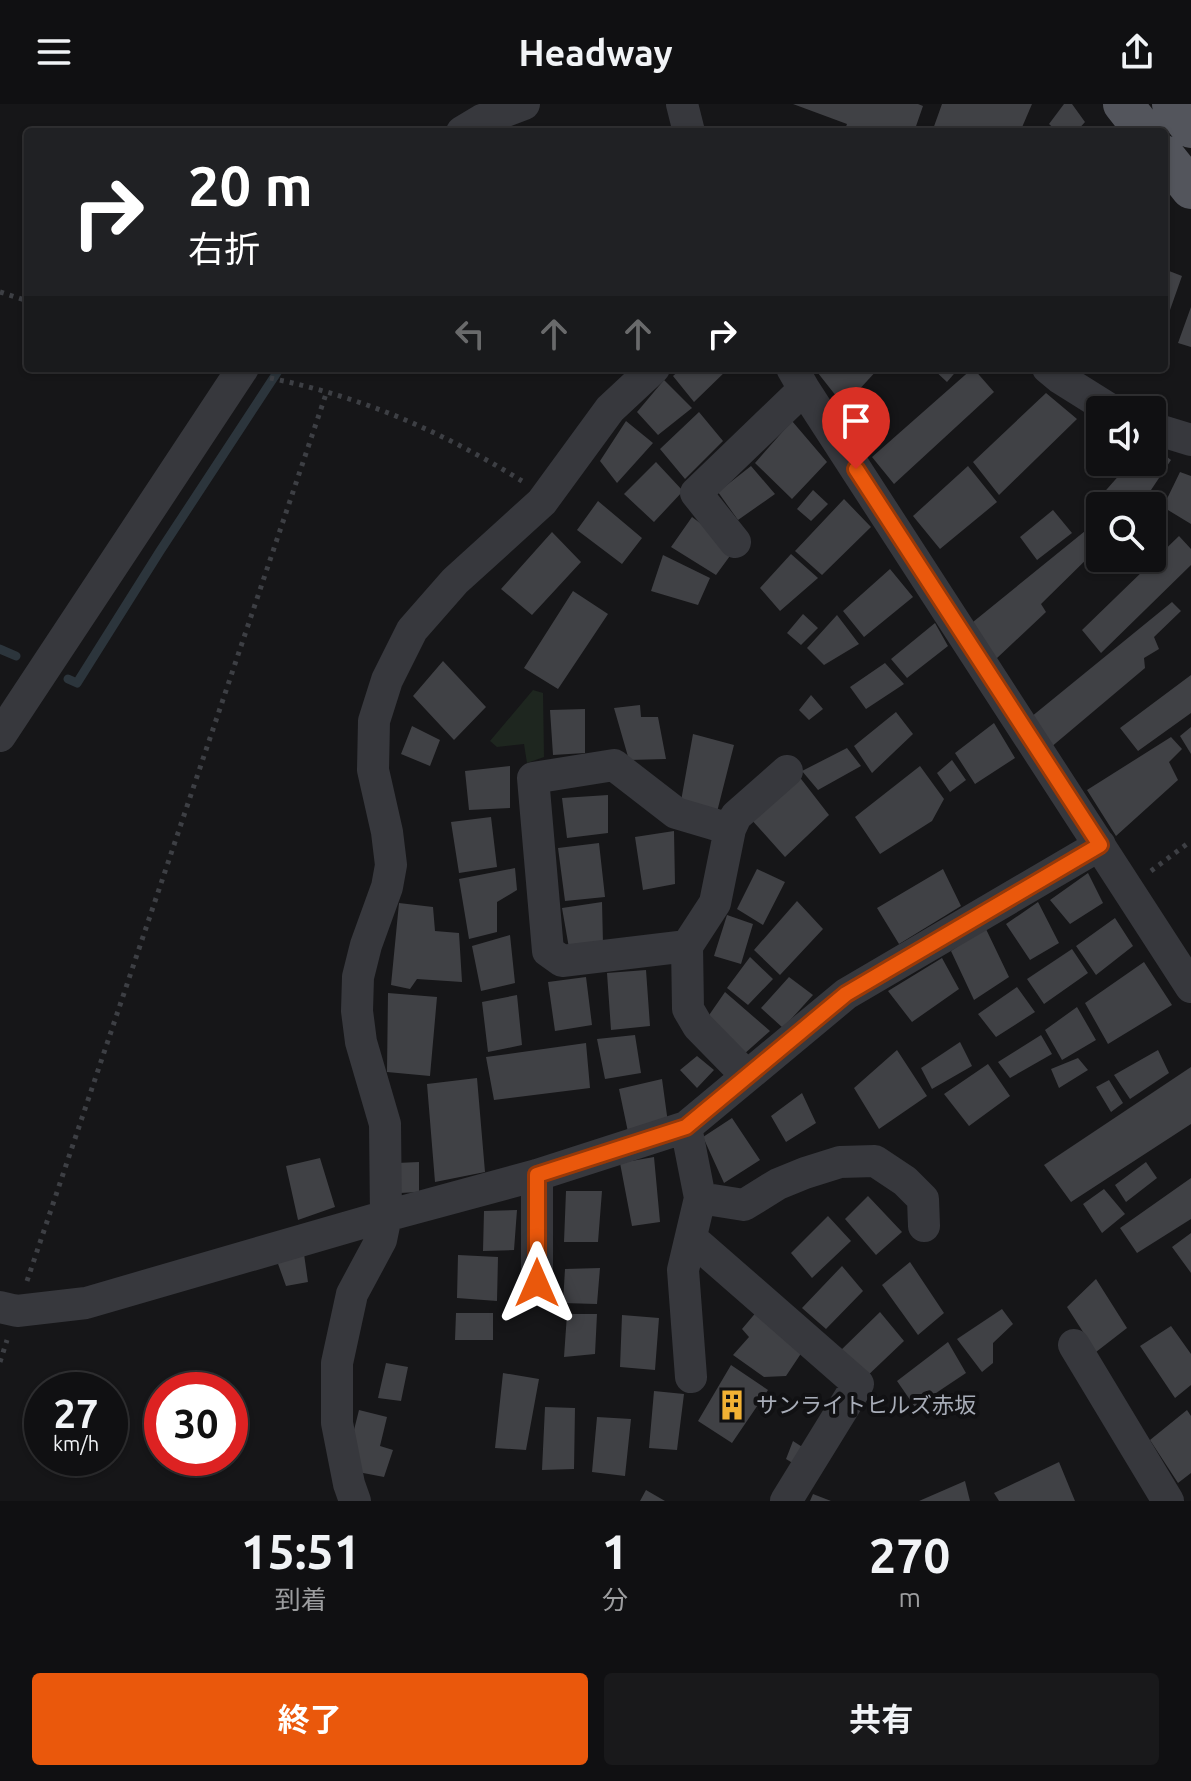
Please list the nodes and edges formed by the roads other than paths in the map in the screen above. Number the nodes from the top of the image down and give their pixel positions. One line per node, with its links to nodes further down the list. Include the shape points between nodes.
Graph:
1 (524, 104): 5 (street)
2 (682, 104): 6 (street)
3 (1123, 104): 7 (main road)
4 (1172, 104): 8 (main road)
5 (469, 128)
6 (688, 128)
7 (1142, 128)
8 (1191, 128)
9 (650, 372): 27 (street, via 610,409 542,502 455,581 412,630 374,721 373,770 391,865 358,977 357,1011 385,1124)
10 (1053, 372): 13 (street)
11 (255, 373): 17 (street)
12 (798, 378): 16 (street, via 696,493); 20 (street)
13 (1089, 396)
14 (1166, 432): 15 (street)
15 (1191, 440)
16 (735, 542)
17 (0, 736)
18 (787, 771): 19 (street, via 736,816)
19 (730, 829): 21 (street, via 715,903); 21 (street, via 676,813 614,765 533,778 548,951 562,961)
20 (1100, 845): 22 (street); 23 (street, via 846,994)
21 (687, 946): 23 (street, via 688,1009)
22 (1191, 987)
23 (747, 1076): 24 (street)
24 (686, 1127): 25 (street); 26 (street)
25 (537, 1175): 27 (street); 30 (street)
26 (700, 1198): 28 (street, via 744,1205 805,1173 840,1162 875,1161 923,1199); 29 (street)
27 (386, 1216): 31 (street, via 86,1303); 34 (street, via 381,1240 352,1294 337,1363 337,1423)
28 (924, 1226)
29 (691, 1238): 33 (street, via 683,1270); 35 (street, via 858,1384)
30 (537, 1283)
31 (9, 1309)
32 (1074, 1345): 36 (street)
33 (691, 1377)
34 (355, 1501)
35 (786, 1501)
36 (1168, 1501)

